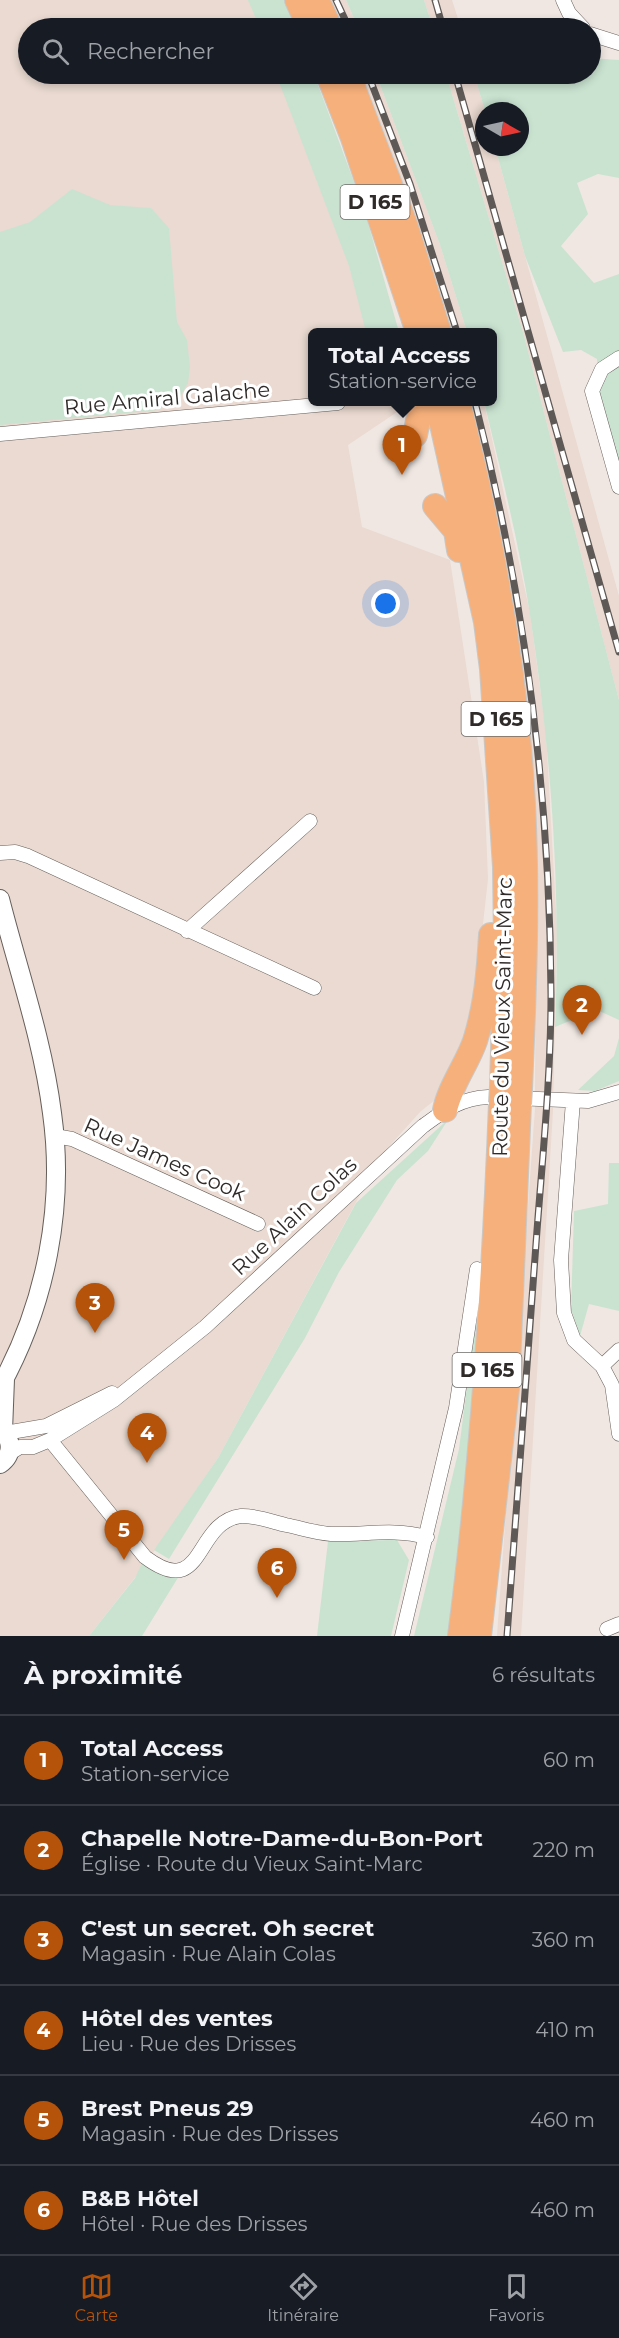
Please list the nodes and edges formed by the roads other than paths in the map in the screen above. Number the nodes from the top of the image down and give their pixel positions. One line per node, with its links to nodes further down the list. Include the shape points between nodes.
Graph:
1 (297, 0): 4 (highway)
2 (317, 0): 5 (highway)
3 (563, 0): 6 (street)
4 (305, 18)
5 (325, 18)
6 (574, 18)
7 (601, 37): 8 (street)
8 (619, 43)
9 (332, 84): 11 (highway, D 165)
10 (352, 84): 12 (highway, D 165, via 405,224)
11 (416, 328)
12 (437, 328)
13 (619, 358): 20 (street, via 602,369 592,391)
14 (308, 406): 18 (street, Rue Amiral Galache)
15 (421, 406): 19 (highway)
16 (438, 406): 22 (highway, Route du Vieux Saint-Marc / D 165, via 486,622)
17 (459, 406): 29 (highway, Route du Vieux Saint-Marc / D 165, via 496,570 514,690 523,803 526,910)
18 (0, 434)
19 (415, 435)
20 (619, 487)
21 (435, 506): 22 (highway, via 456,531)
22 (499, 744): 29 (highway, Route du Vieux Saint-Marc / D 165, via 507,944); 31 (highway, via 495,886 484,1009)
23 (310, 821): 26 (street)
24 (0, 853): 26 (street, via 28,856)
25 (0, 899): 32 (street, via 43,1064)
26 (187, 931): 27 (street)
27 (315, 988)
28 (619, 1092): 30 (street, Rue Alain Colas)
29 (506, 1096): 30 (street, Rue Alain Colas); 31 (street, Rue Alain Colas, via 465,1100); 45 (highway, Route du Vieux Saint-Marc / D 165, via 486,1400); 46 (highway, Route du Vieux Saint-Marc / D 165, via 507,1389)
30 (573, 1101): 36 (street, via 561,1260 564,1313 574,1340)
31 (445, 1110): 37 (street, Rue Alain Colas, via 204,1327)
32 (55, 1136): 33 (street, Rue James Cook, via 72,1139); 38 (street, via 55,1198 46,1264 28,1328)
33 (258, 1224)
34 (477, 1269): 43 (street, via 456,1408)
35 (619, 1350): 36 (street)
36 (602, 1366): 40 (street, via 612,1385)
37 (135, 1381): 39 (street, Rue Alain Colas, via 46,1426); 41 (street, Rue Alain Colas, via 114,1400)
38 (2, 1383): 39 (street)
39 (2, 1431): 42 (street, via 10,1446)
40 (619, 1434)
41 (50, 1440): 42 (street, Rue Alain Colas, via 20,1447); 43 (street, via 145,1557 162,1570 192,1566 212,1533 222,1523 241,1516 332,1534 386,1531)
42 (5, 1459)
43 (427, 1538): 44 (street)
44 (402, 1636)
45 (460, 1636)
46 (479, 1636)

